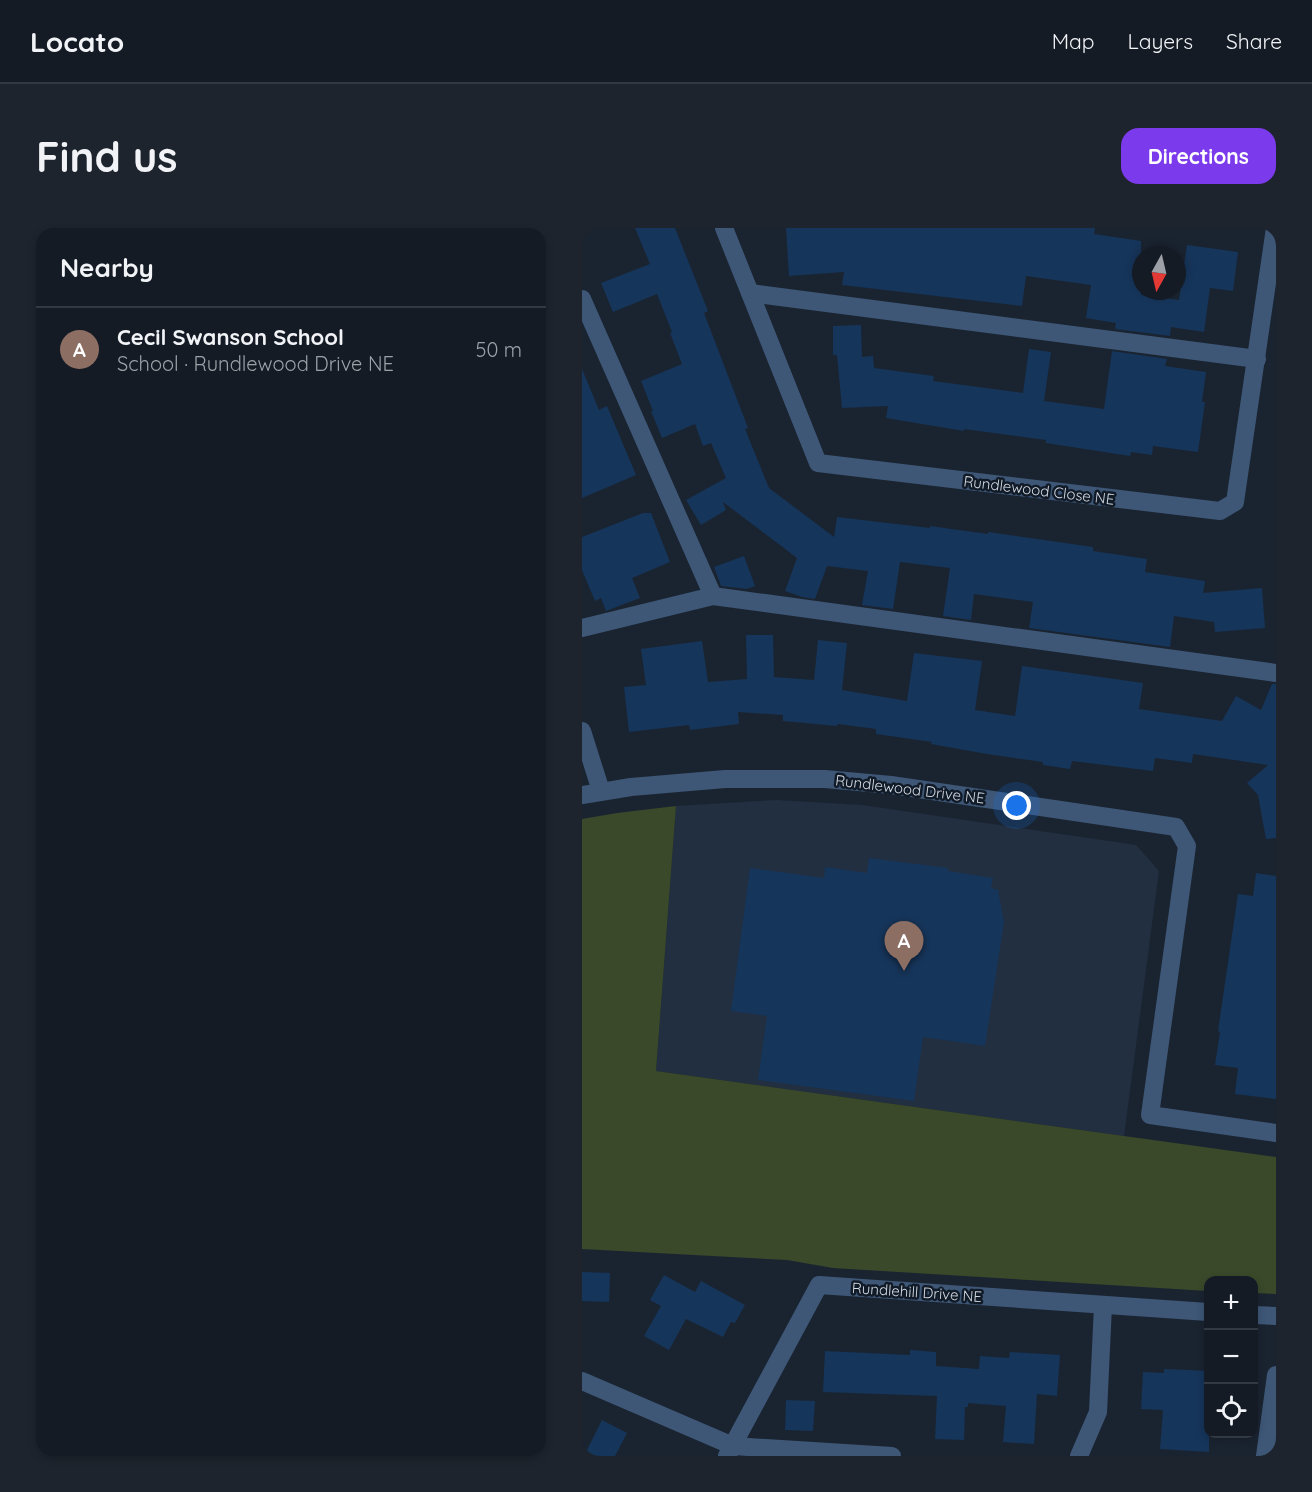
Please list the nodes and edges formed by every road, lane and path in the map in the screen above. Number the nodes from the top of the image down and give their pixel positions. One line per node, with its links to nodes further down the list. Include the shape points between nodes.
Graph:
1 (724, 228): 3 (street, Rundlewood Close NE)
2 (1275, 228): 5 (street, Rundlewood Close NE)
3 (750, 293): 5 (street); 5 (street, Rundlewood Close NE, via 818,464 1220,511 1235,502)
4 (582, 299): 6 (street)
5 (1257, 358)
6 (713, 596): 7 (street); 8 (street)
7 (582, 628)
8 (1276, 673)
9 (582, 731): 10 (street)
10 (601, 791): 11 (street, Rundlewood Drive NE); 12 (street, Rundlewood Drive NE, via 724,779 825,779 1176,827 1186,846 1150,1115)
11 (582, 795)
12 (1276, 1133)
13 (1103, 1305): 14 (street, Rundlehill Drive NE); 19 (street, Rundlehill Drive NE, via 819,1285); 21 (street, via 1098,1412)
14 (1204, 1312)
15 (1258, 1315): 16 (street)
16 (1276, 1316)
17 (1276, 1375): 22 (street)
18 (582, 1381): 19 (street)
19 (730, 1451): 20 (street)
20 (892, 1456)
21 (1079, 1456)
22 (1265, 1456)

